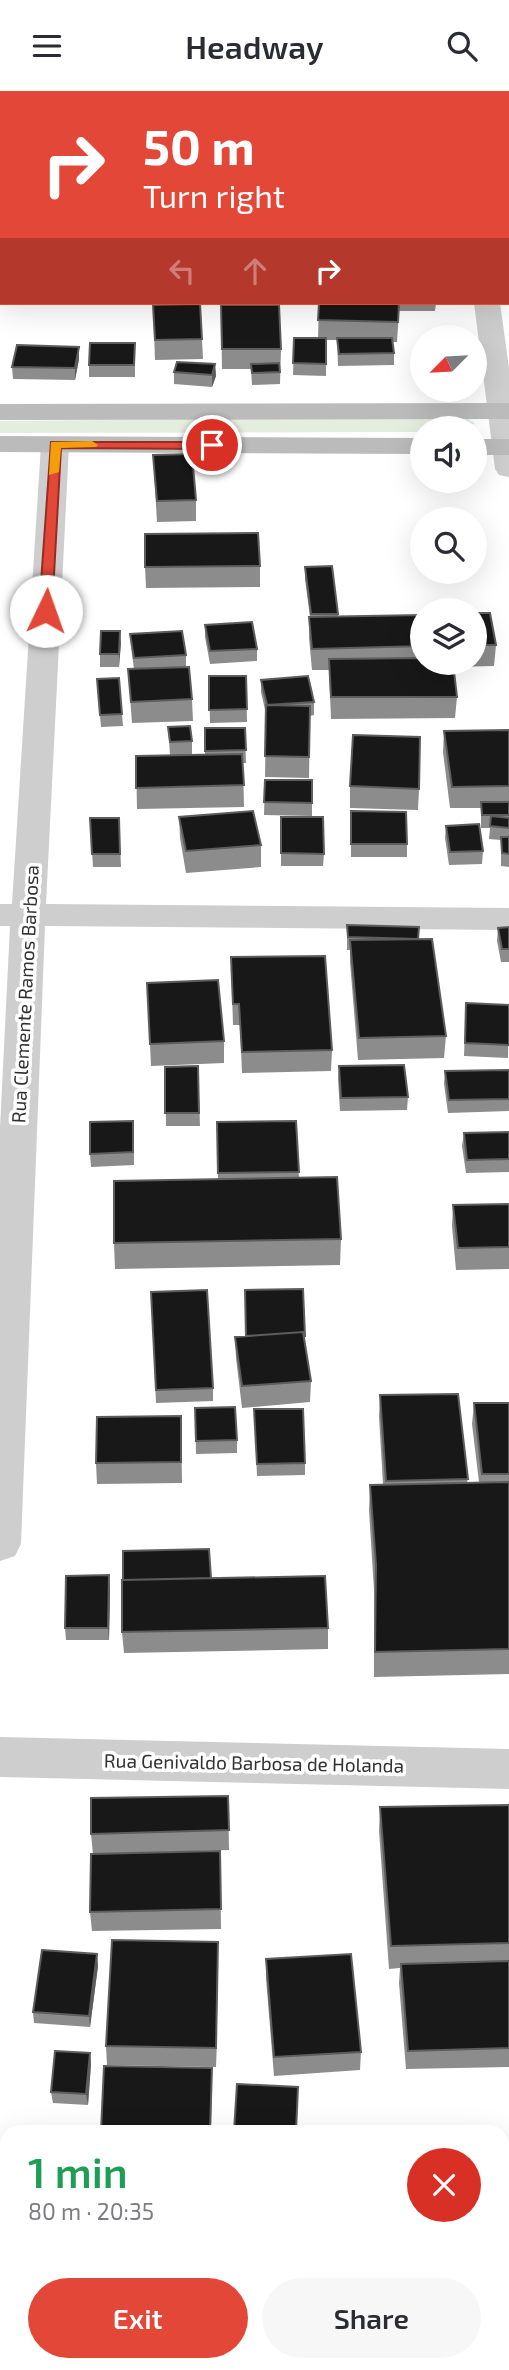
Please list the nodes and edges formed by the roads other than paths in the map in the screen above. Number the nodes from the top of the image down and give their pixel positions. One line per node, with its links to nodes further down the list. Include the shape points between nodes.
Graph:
1 (487, 305): 3 (street)
2 (0, 412): 3 (main road)
3 (505, 412): 8 (street)
4 (0, 445): 5 (main road)
5 (55, 445): 6 (main road); 9 (street, Rua Clemente Ramos Barbosa)
6 (410, 446)
7 (487, 450): 8 (main road)
8 (508, 454)
9 (14, 916): 10 (street); 11 (street, Rua Clemente Ramos Barbosa)
10 (509, 919)
11 (0, 1544)
12 (0, 1757): 13 (street, Rua Genivaldo Barbosa de Holanda)
13 (509, 1769)

